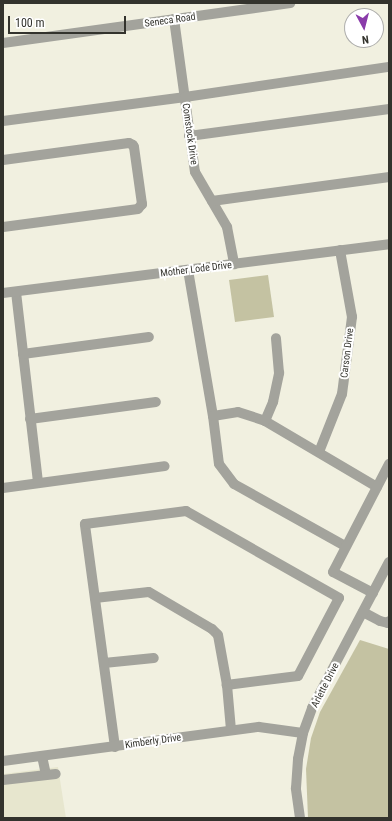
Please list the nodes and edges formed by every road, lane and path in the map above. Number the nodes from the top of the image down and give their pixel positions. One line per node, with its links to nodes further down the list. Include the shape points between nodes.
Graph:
1 (290, 3): 2 (street, Seneca Road)
2 (221, 8): 3 (street, Seneca Road)
3 (174, 19): 4 (street, Seneca Road); 6 (street, Comstock Drive)
4 (3, 43)
5 (389, 67): 6 (street)
6 (185, 97): 8 (street); 9 (street, Comstock Drive)
7 (389, 109): 9 (street)
8 (3, 121)
9 (189, 136): 12 (street, Comstock Drive, via 195,172)
10 (3, 160): 13 (street, via 133,144 142,204 138,209)
11 (389, 177): 12 (street)
12 (212, 201): 16 (street, Comstock Drive, via 227,227)
13 (3, 227)
14 (389, 244): 15 (street, Mother Lode Drive)
15 (340, 250): 16 (street, Mother Lode Drive); 27 (street, Carson Drive, via 352,317 342,394)
16 (234, 264): 17 (street, Mother Lode Drive)
17 (188, 270): 18 (street, Mother Lode Drive); 24 (street)
18 (16, 292): 19 (street, Mother Lode Drive); 22 (street)
19 (3, 293)
20 (149, 337): 22 (street)
21 (276, 338): 26 (street, via 279,373 273,402)
22 (23, 354): 25 (street)
23 (156, 402): 25 (street)
24 (213, 416): 26 (street, via 238,412); 33 (street, via 219,464 234,484)
25 (30, 419): 30 (street)
26 (265, 421): 27 (street)
27 (319, 452): 31 (street)
28 (389, 464): 31 (street)
29 (165, 466): 30 (street)
30 (38, 483): 32 (street)
31 (377, 487): 33 (street)
32 (3, 488)
33 (345, 546): 35 (street, via 333,572)
34 (389, 562): 35 (street, Arlette Drive)
35 (373, 593): 37 (street, Arlette Drive)
36 (95, 598): 40 (street); 41 (street, via 149,592 212,629 218,635); 41 (street, via 86,524 186,512 339,598 298,676)
37 (363, 612): 38 (street); 43 (street, Arlette Drive, via 312,708)
38 (389, 622)
39 (154, 658): 40 (street)
40 (104, 663): 44 (street)
41 (227, 684): 42 (street)
42 (231, 730): 43 (street, Kimberly Drive, via 259,727); 44 (street, Kimberly Drive)
43 (303, 733): 48 (street, Arlette Drive, via 296,788)
44 (115, 747): 45 (street, Kimberly Drive)
45 (42, 756): 46 (street, Kimberly Drive); 47 (street, via 51,774)
46 (3, 761)
47 (3, 780)
48 (300, 818)

